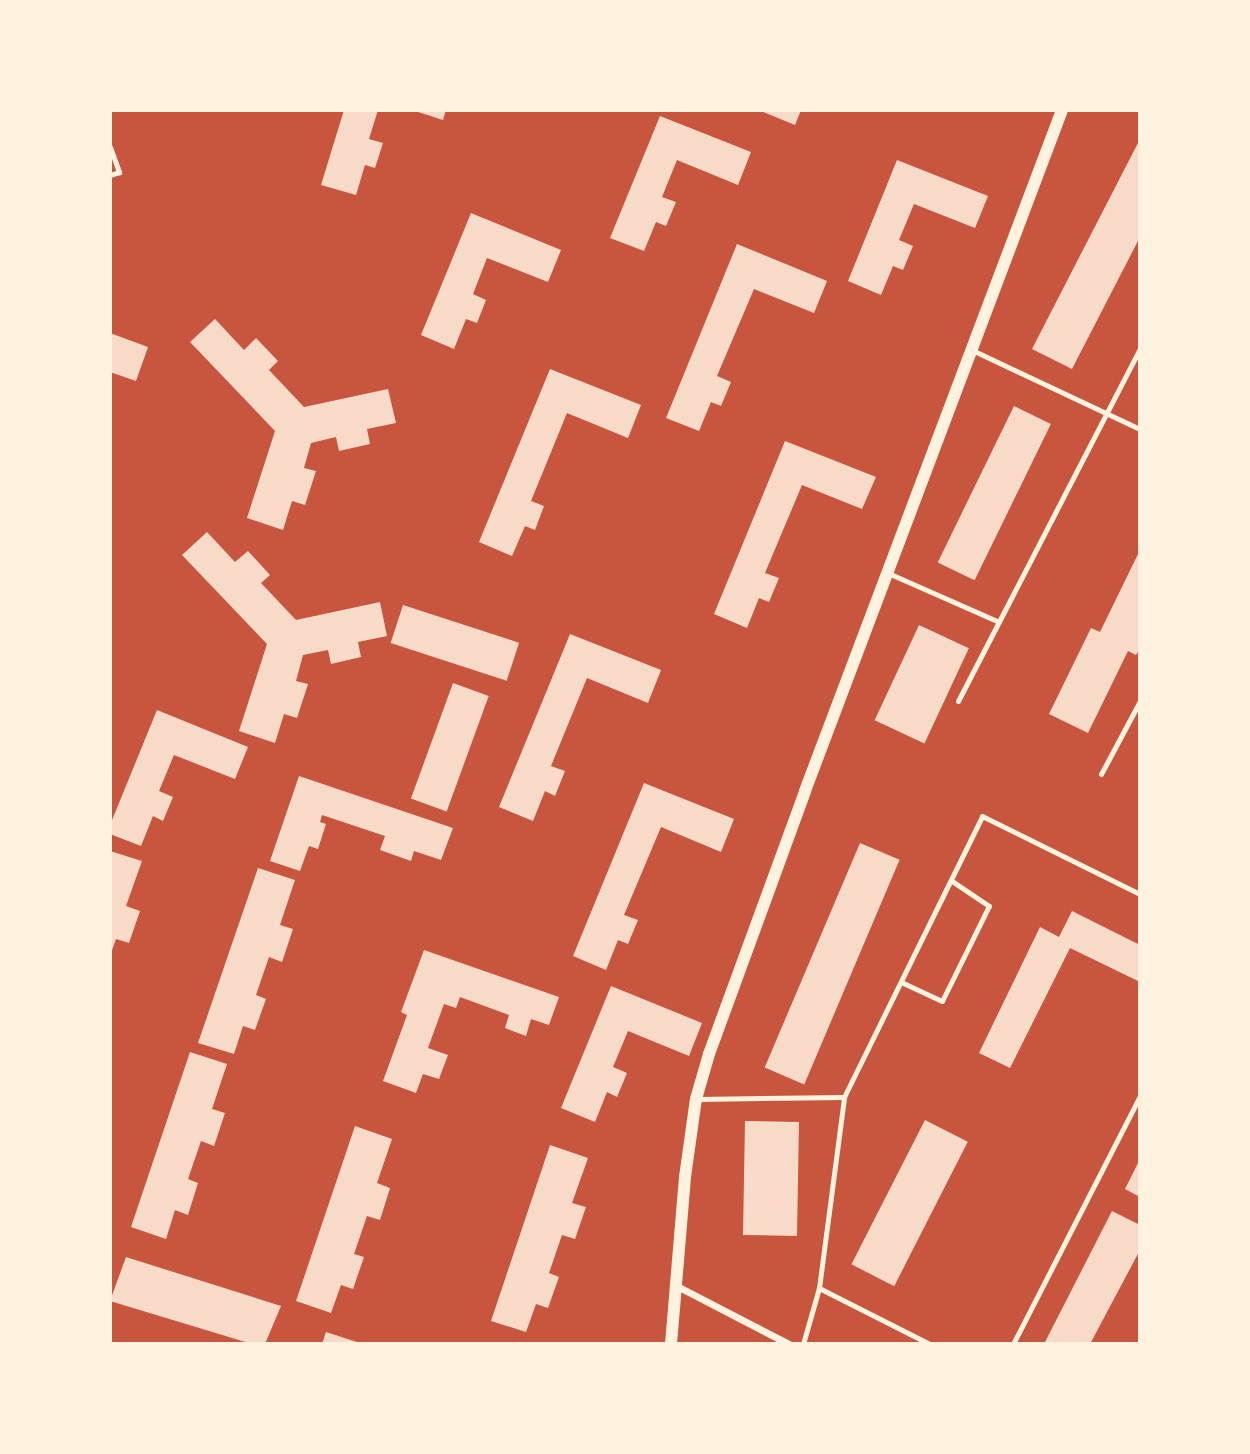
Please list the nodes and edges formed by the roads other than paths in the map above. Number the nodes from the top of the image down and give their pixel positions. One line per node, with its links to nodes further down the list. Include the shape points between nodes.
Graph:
1 (1062, 110): 5 (street)
2 (110, 148): 3 (lane, via 119,172)
3 (110, 176)
4 (1140, 349): 6 (lane)
5 (972, 350): 6 (lane); 8 (street)
6 (1107, 413): 7 (lane); 9 (lane)
7 (1140, 429)
8 (888, 573): 9 (lane); 18 (street)
9 (999, 622): 10 (lane)
10 (958, 701)
11 (1140, 701): 12 (lane)
12 (1101, 774)
13 (951, 881): 14 (lane, via 982,817); 15 (lane); 15 (lane, via 989,906 942,1001)
14 (1140, 894)
15 (901, 982): 17 (lane)
16 (1140, 1096): 25 (lane)
17 (844, 1097): 18 (lane); 20 (lane)
18 (696, 1099): 19 (street)
19 (675, 1284): 21 (street); 22 (street)
20 (819, 1288): 23 (lane); 24 (lane)
21 (671, 1344)
22 (789, 1344)
23 (803, 1344)
24 (930, 1344)
25 (1013, 1344)

